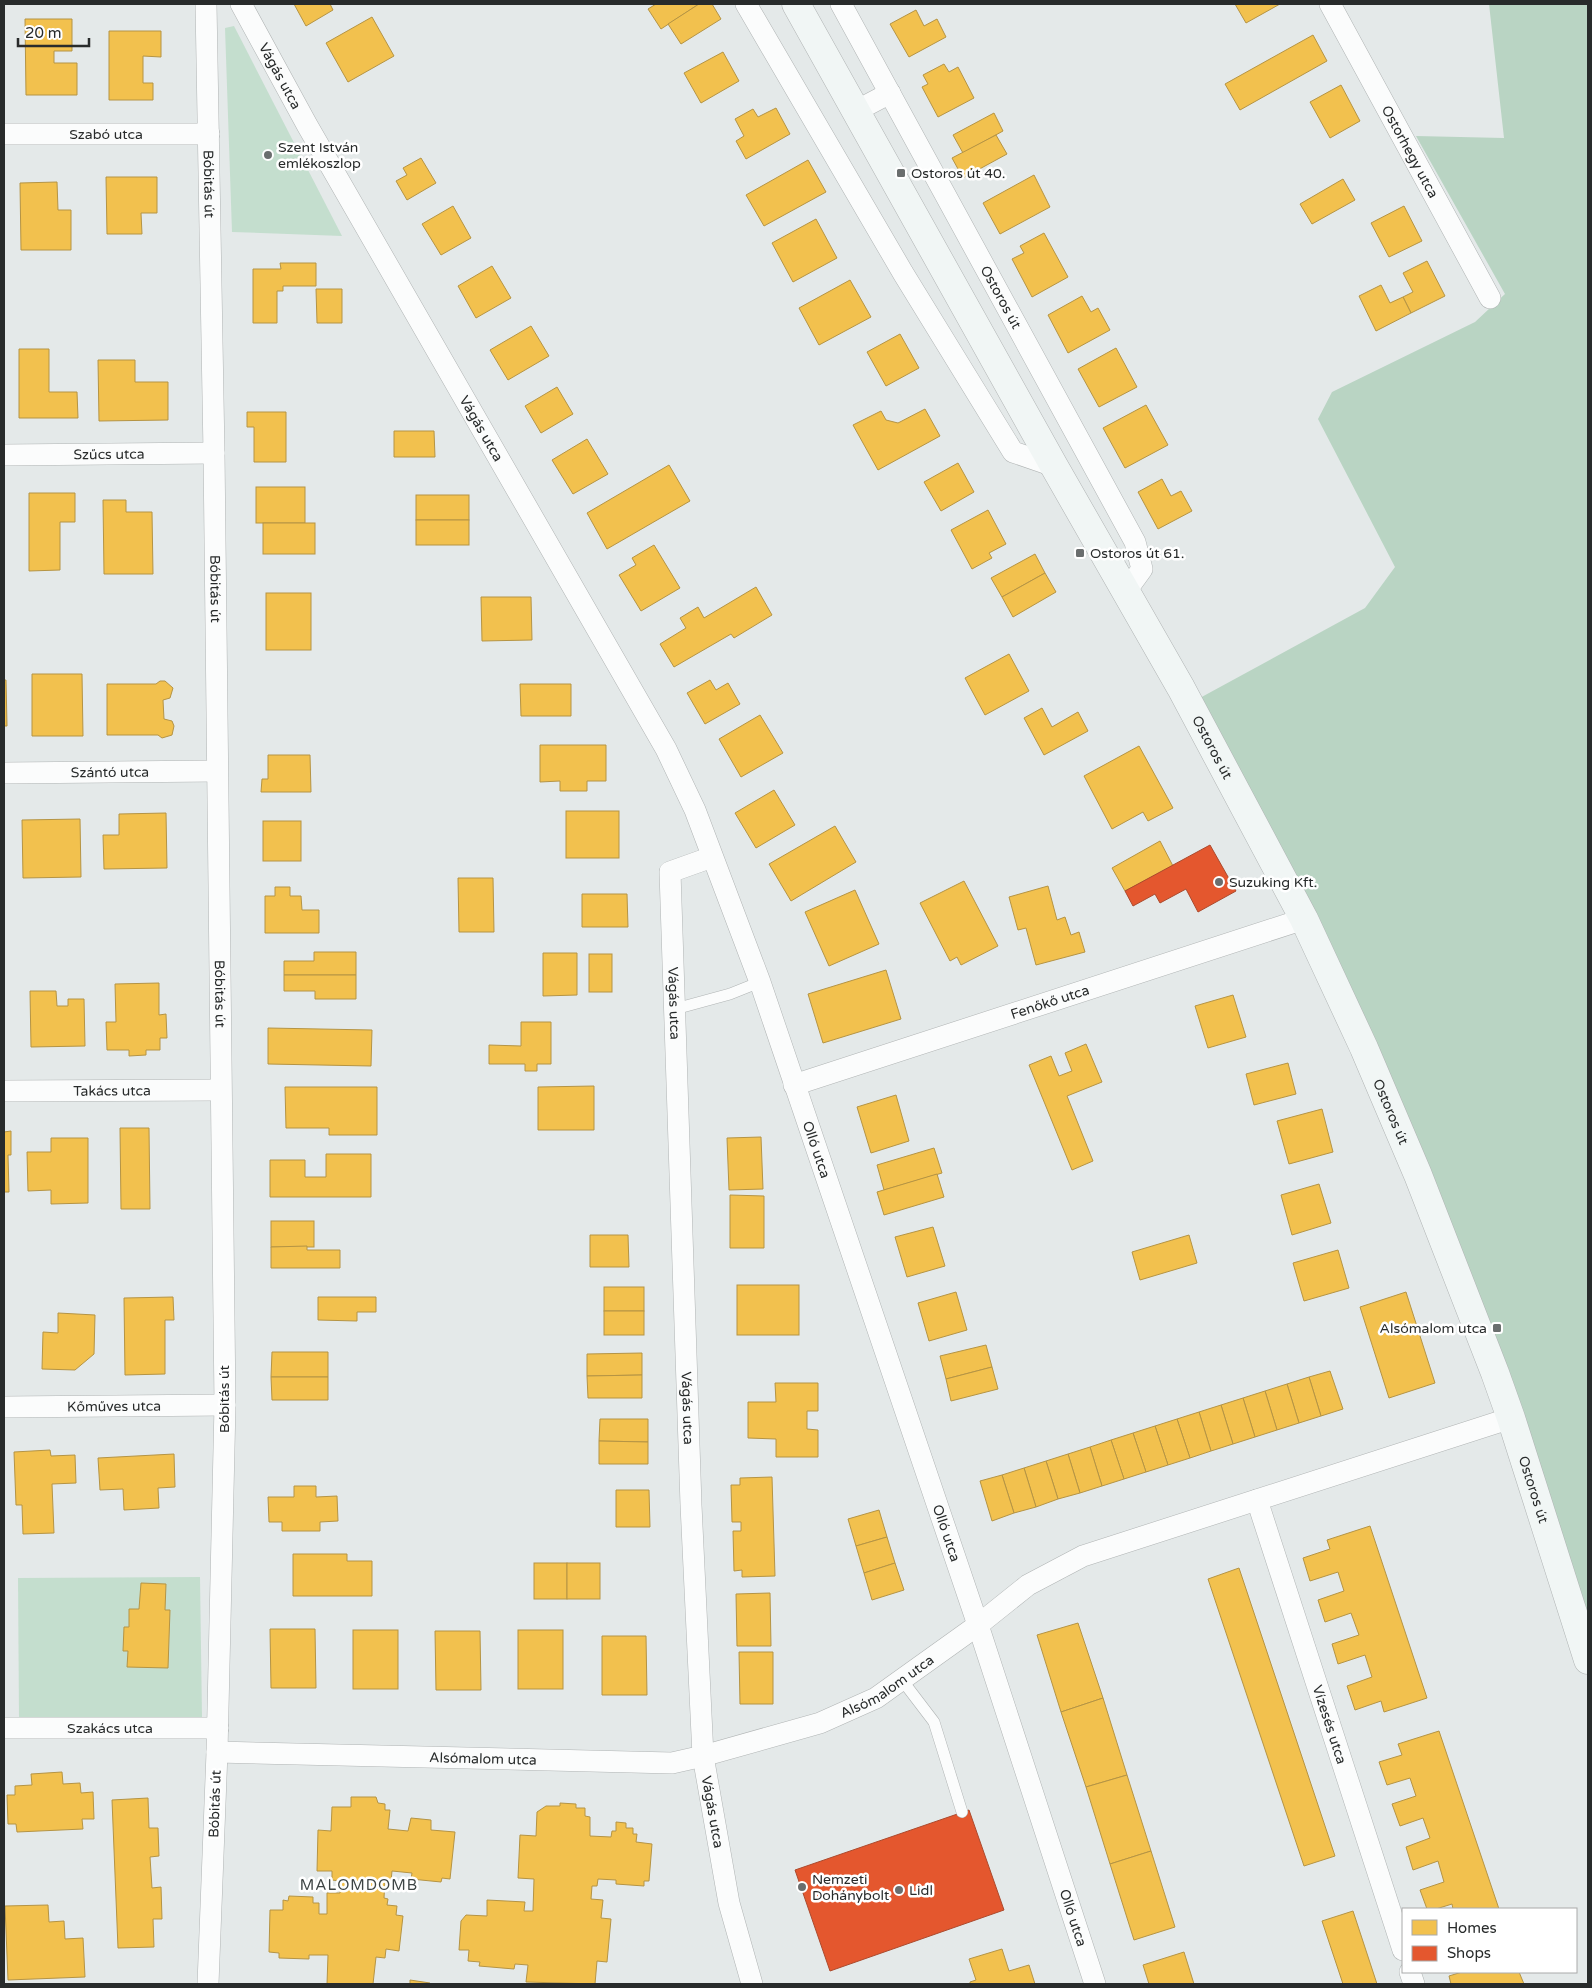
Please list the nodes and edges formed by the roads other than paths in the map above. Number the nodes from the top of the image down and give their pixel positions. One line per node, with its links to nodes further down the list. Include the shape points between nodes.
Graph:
1 (206, 4): 10 (street, Bóbitás út)
2 (241, 4): 18 (street, Vágás utca, via 317,143 666,749 695,810)
3 (746, 4): 14 (street, via 903,273 1014,452)
4 (796, 4): 8 (main road, Ostoros út)
5 (841, 4): 7 (street, Ostoros út)
6 (1330, 4): 11 (street, Ostorhegy utca)
7 (890, 93): 8 (street); 15 (street, Ostoros út, via 1135,542 1142,569)
8 (856, 111): 14 (main road, Ostoros út)
9 (4, 134): 10 (street, Szabó utca)
10 (209, 134): 12 (street, Bóbitás út)
11 (1490, 298)
12 (214, 453): 13 (street, Szűcs utca); 17 (street, Bóbitás út)
13 (4, 455)
14 (1054, 466): 15 (main road, Ostoros út)
15 (1126, 591): 19 (main road, Ostoros út)
16 (4, 772): 17 (street, Szántó utca)
17 (217, 772): 23 (street, Bóbitás út)
18 (712, 857): 20 (street, Vágás utca); 21 (street, Vágás utca, via 670,872)
19 (1304, 919): 22 (street, Fenőkő utca); 27 (main road, Ostoros út, via 1414,1166)
20 (760, 982): 21 (lane); 22 (street, Vágás utca)
21 (674, 1009): 35 (street, Vágás utca)
22 (794, 1085): 29 (street, Olló utca)
23 (220, 1090): 24 (street, Takács utca); 25 (street, Bóbitás út)
24 (4, 1091)
25 (224, 1405): 26 (street, Kőműves utca); 33 (street, Bóbitás út)
26 (4, 1408)
27 (1511, 1418): 28 (street, Alsómalom utca); 30 (main road, Ostoros út)
28 (1257, 1500): 29 (street, Alsómalom utca, via 1083,1556 1028,1585); 37 (street, Vízesés utca)
29 (978, 1625): 31 (street, Alsómalom utca); 40 (street, Olló utca)
30 (1588, 1660)
31 (902, 1680): 35 (street, Alsómalom utca, via 876,1698 820,1724); 36 (lane, via 934,1722)
32 (4, 1728): 33 (street, Szakács utca)
33 (218, 1728): 34 (street, Bóbitás út)
34 (217, 1752): 35 (street, Alsómalom utca, via 672,1763); 38 (street, Bóbitás út)
35 (703, 1756): 39 (street, Vágás utca, via 729,1904)
36 (962, 1812)
37 (1402, 1947)
38 (208, 1984)
39 (752, 1984)
40 (1095, 1984)

